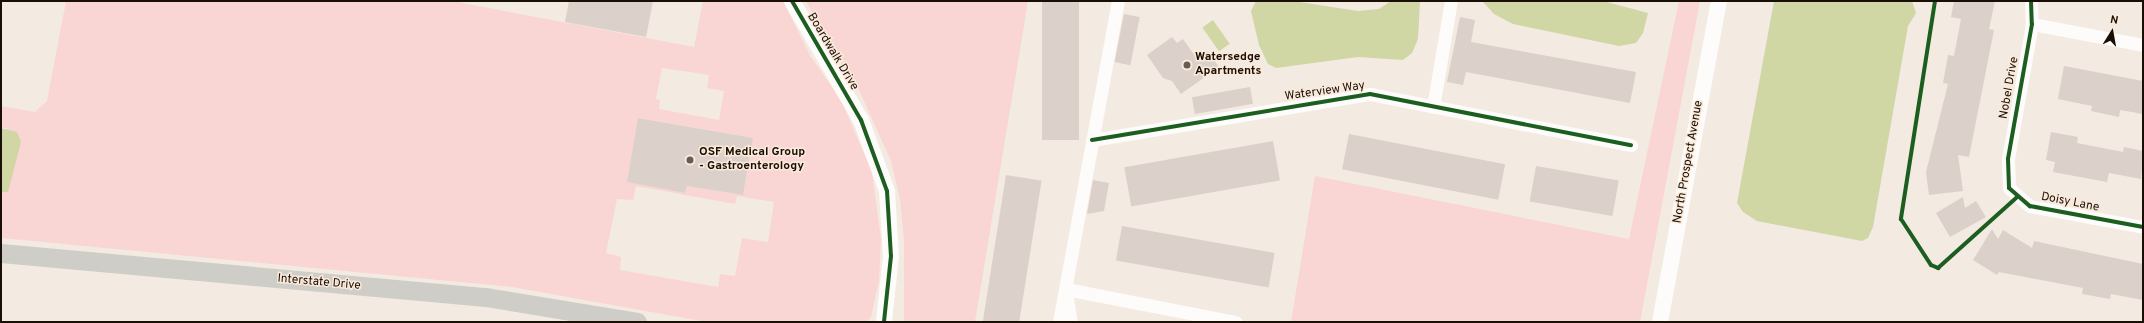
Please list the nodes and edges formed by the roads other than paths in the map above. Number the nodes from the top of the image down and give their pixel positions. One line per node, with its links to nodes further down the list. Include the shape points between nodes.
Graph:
1 (792, 1): 16 (street, Boardwalk Drive, via 861,120 887,192 891,256)
2 (1118, 1): 9 (street)
3 (1451, 1): 8 (street)
4 (1719, 1): 20 (street, North Prospect Avenue)
5 (2031, 1): 6 (street, Nobel Drive)
6 (2032, 24): 7 (street); 11 (street, Nobel Drive)
7 (2143, 44)
8 (1433, 107): 9 (street, Waterview Way, via 1370,94 1359,95); 10 (street, Waterview Way)
9 (1092, 140): 14 (street)
10 (1631, 145)
11 (2007, 178): 12 (street, Doisy Lane, via 2009,188 2030,206)
12 (2143, 227)
13 (1, 253): 15 (main road, Interstate Drive, via 486,297)
14 (1066, 289): 17 (street); 18 (street); 19 (street)
15 (636, 322)
16 (884, 322)
17 (1059, 322)
18 (1071, 322)
19 (1236, 322)
20 (1660, 322)

